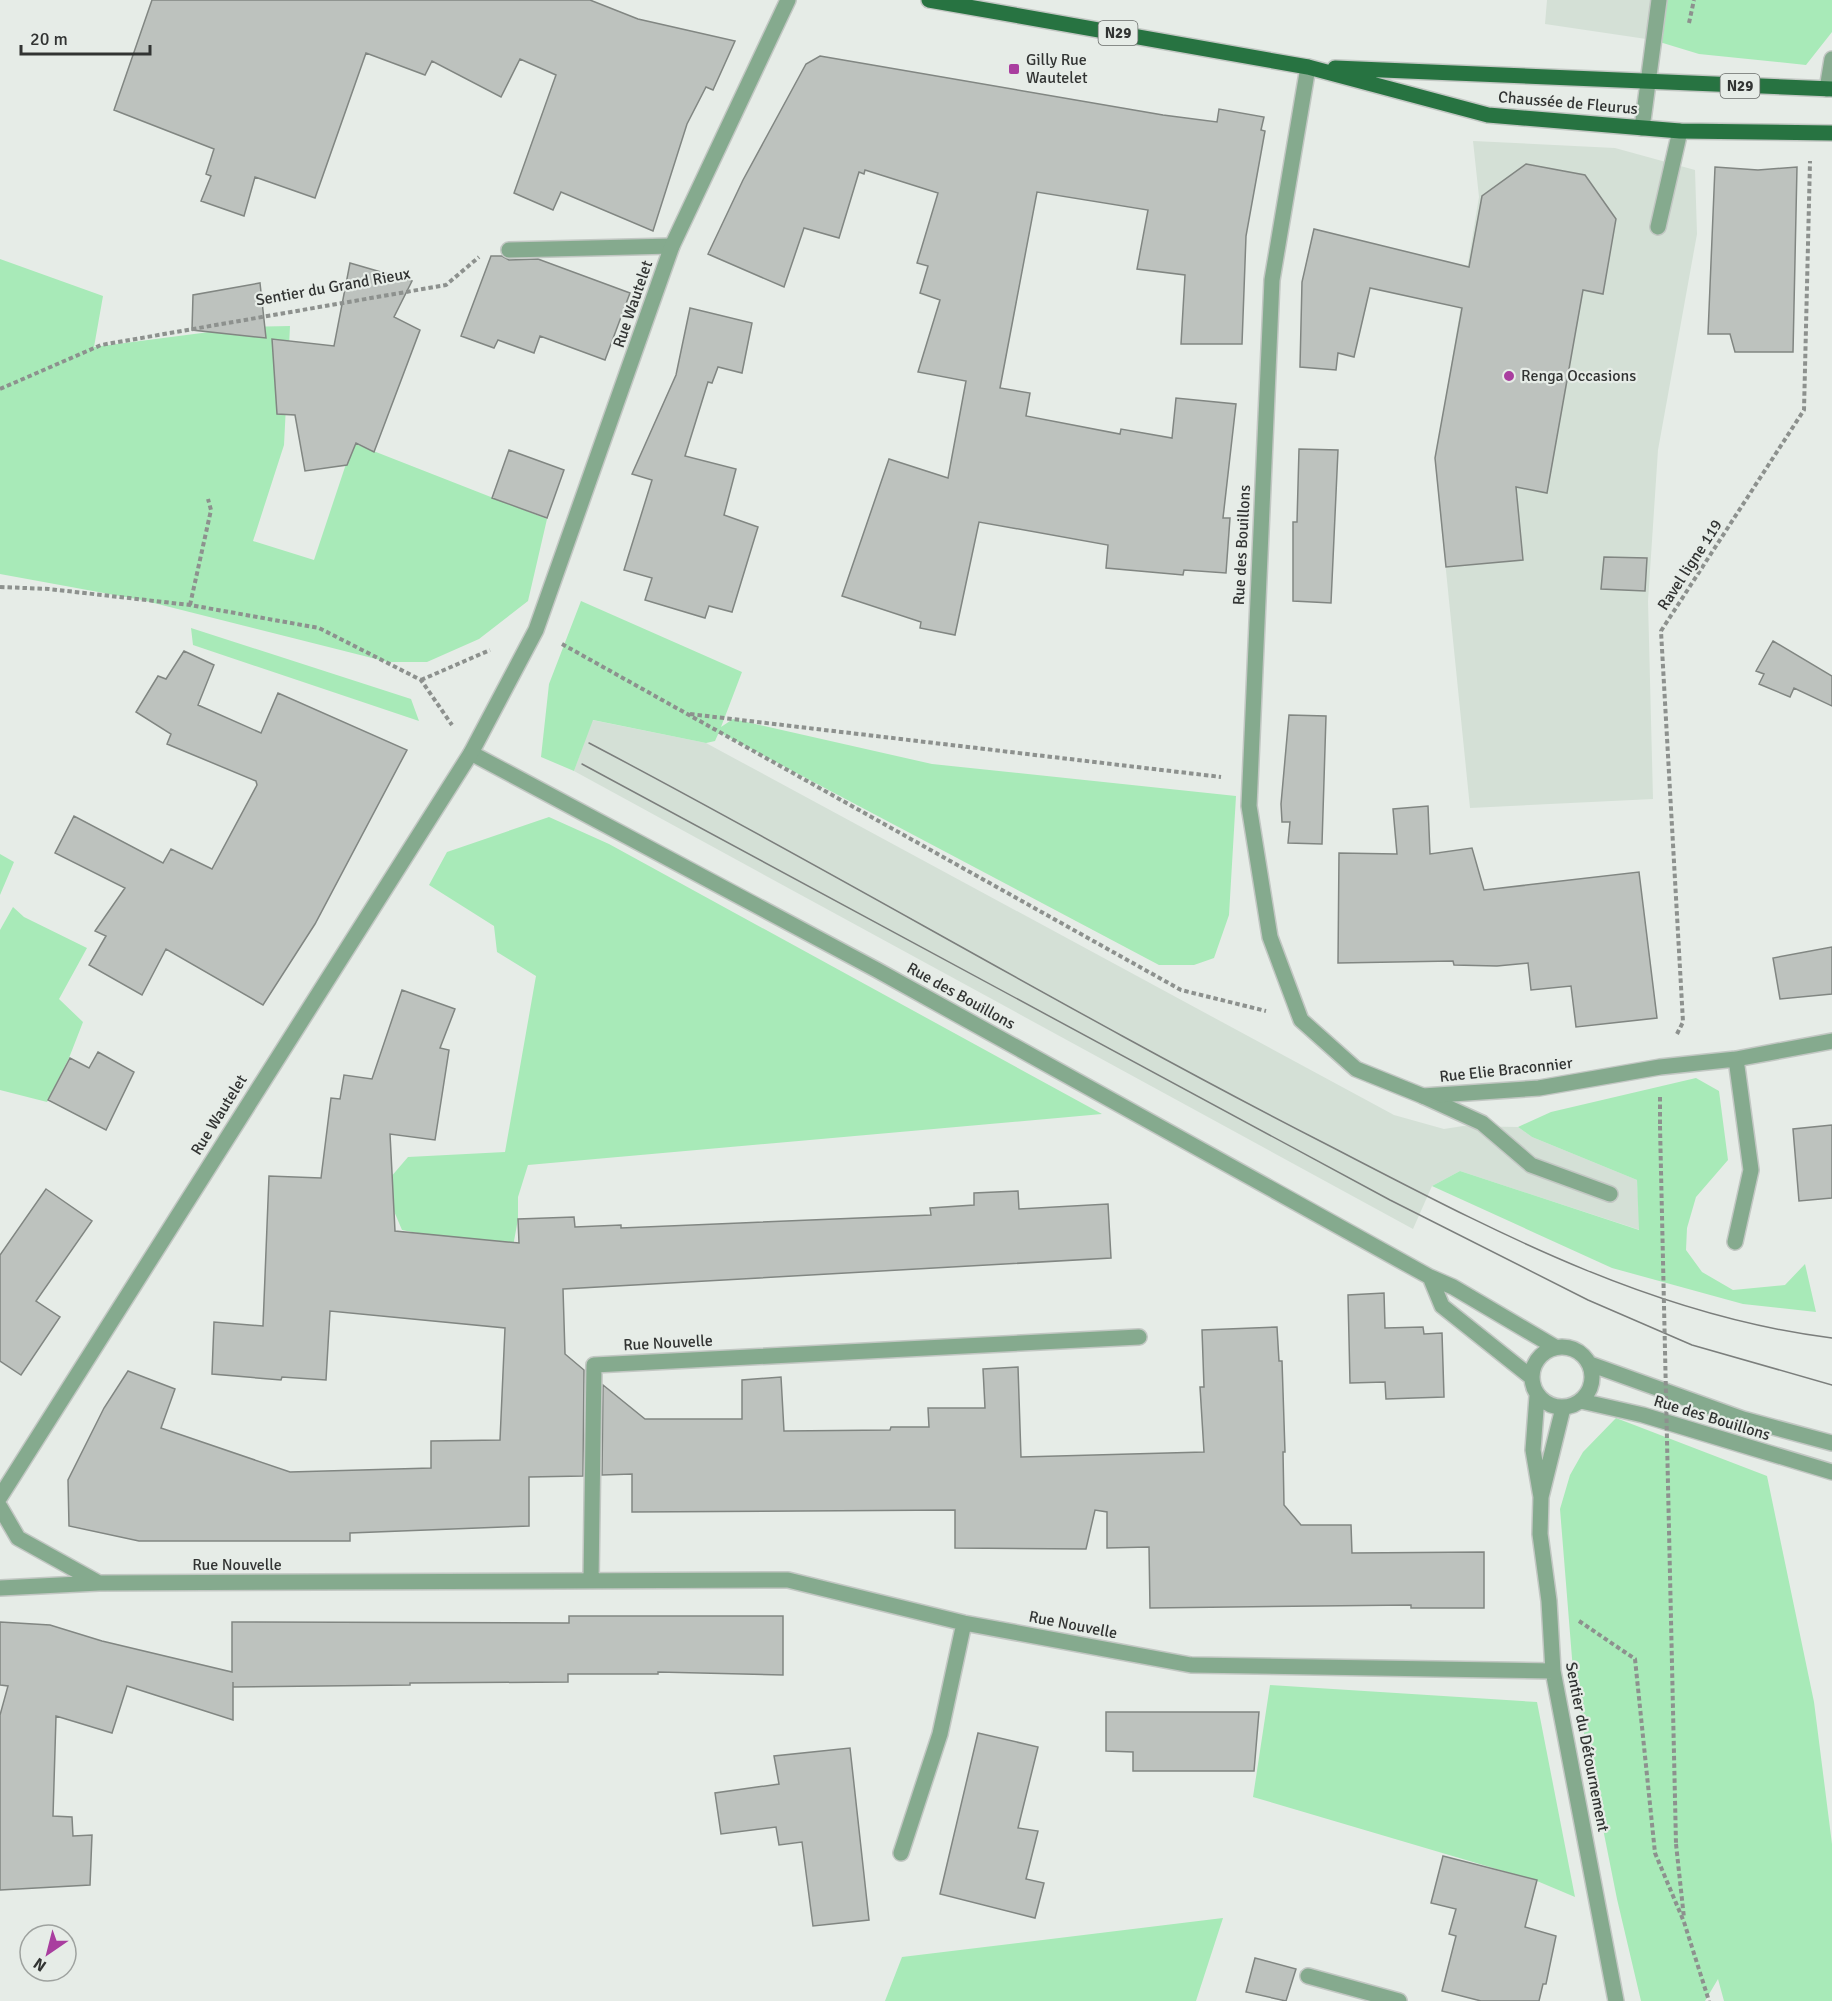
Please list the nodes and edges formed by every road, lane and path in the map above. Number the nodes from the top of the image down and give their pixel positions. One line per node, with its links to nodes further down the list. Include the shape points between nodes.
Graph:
1 (788, 0): 13 (street, Rue Wautelet)
2 (929, 0): 5 (main road, Chaussée de Fleurus / N29)
3 (1659, 0): 6 (street)
4 (1832, 59): 7 (street)
5 (1308, 67): 6 (main road, Chaussée de Fleurus / N29); 8 (main road, Chaussée de Fleurus / N29, via 1488,115); 23 (street, Rue des Bouillons, via 1272,280)
6 (1649, 82): 7 (main road, Chaussée de Fleurus / N29); 8 (street)
7 (1829, 89)
8 (1642, 128): 9 (main road, Chaussée de Fleurus / N29)
9 (1680, 131): 10 (main road, Chaussée de Fleurus / N29); 12 (street)
10 (1811, 132): 11 (main road, Chaussée de Fleurus / N29); 27 (path, Ravel ligne 119, via 1804,410 1661,631 1683,1022)
11 (1832, 133)
12 (1658, 227)
13 (672, 246): 14 (street); 19 (street, Rue Wautelet)
14 (509, 250): 15 (path, Sentier du Grand Rieux, via 480,256 446,285 101,345)
15 (0, 389)
16 (208, 500): 18 (path, via 211,510)
17 (0, 587): 18 (path)
18 (190, 605): 20 (path, via 320,628)
19 (536, 630): 20 (path); 21 (path); 22 (street, Rue Wautelet)
20 (422, 680): 22 (path)
21 (686, 713): 23 (path); 24 (path, via 1181,990)
22 (471, 753): 32 (street, Rue des Bouillons, via 877,970); 42 (street, Rue Wautelet)
23 (1249, 780): 24 (street, Rue des Bouillons, via 1248,806 1270,937)
24 (1301, 1020): 28 (street, Rue Elie Braconnier, via 1356,1069)
25 (1832, 1041): 26 (street, Rue Elie Braconnier)
26 (1736, 1059): 27 (street, Rue Elie Braconnier); 31 (street, via 1751,1170)
27 (1660, 1067): 28 (street, Rue Elie Braconnier, via 1539,1088)
28 (1423, 1096): 30 (street, via 1482,1123 1531,1165)
29 (1660, 1126): 52 (path, bridge, via 1676,1844)
30 (1610, 1194)
31 (1735, 1242)
32 (1430, 1277): 34 (street, Rue des Bouillons); 36 (street, via 1442,1306)
33 (1140, 1337): 45 (street, Rue Nouvelle, via 594,1365)
34 (1555, 1347): 35 (street, via 1575,1350); 36 (street, via 1538,1358)
35 (1590, 1364): 38 (street, via 1592,1385); 40 (street, Rue des Bouillons, via 1743,1419)
36 (1531, 1377): 37 (street)
37 (1537, 1396): 39 (street, via 1553,1407); 43 (street, Sentier du Détournement, via 1533,1450)
38 (1581, 1401): 39 (street); 41 (street, Rue des Bouillons, via 1643,1415)
39 (1563, 1408): 43 (street, Sentier du Détournement)
40 (1832, 1443)
41 (1832, 1472)
42 (0, 1497)
43 (1541, 1497): 48 (street, Sentier du Détournement, via 1540,1534)
44 (0, 1507): 46 (street, via 18,1538)
45 (591, 1581): 46 (street, Rue Nouvelle); 49 (street, Rue Nouvelle, via 788,1580)
46 (99, 1583): 47 (street, Rue Nouvelle)
47 (0, 1588)
48 (1549, 1601): 50 (street, Sentier du Détournement); 52 (path, via 1635,1659 1655,1853)
49 (964, 1623): 50 (street, Rue Nouvelle, via 1191,1665); 51 (street, via 940,1734)
50 (1553, 1671): 55 (street, Sentier du Détournement)
51 (901, 1853)
52 (1684, 1922): 56 (path)
53 (1308, 1976): 54 (street)
54 (1399, 2001)
55 (1616, 2001)
56 (1709, 2001)

